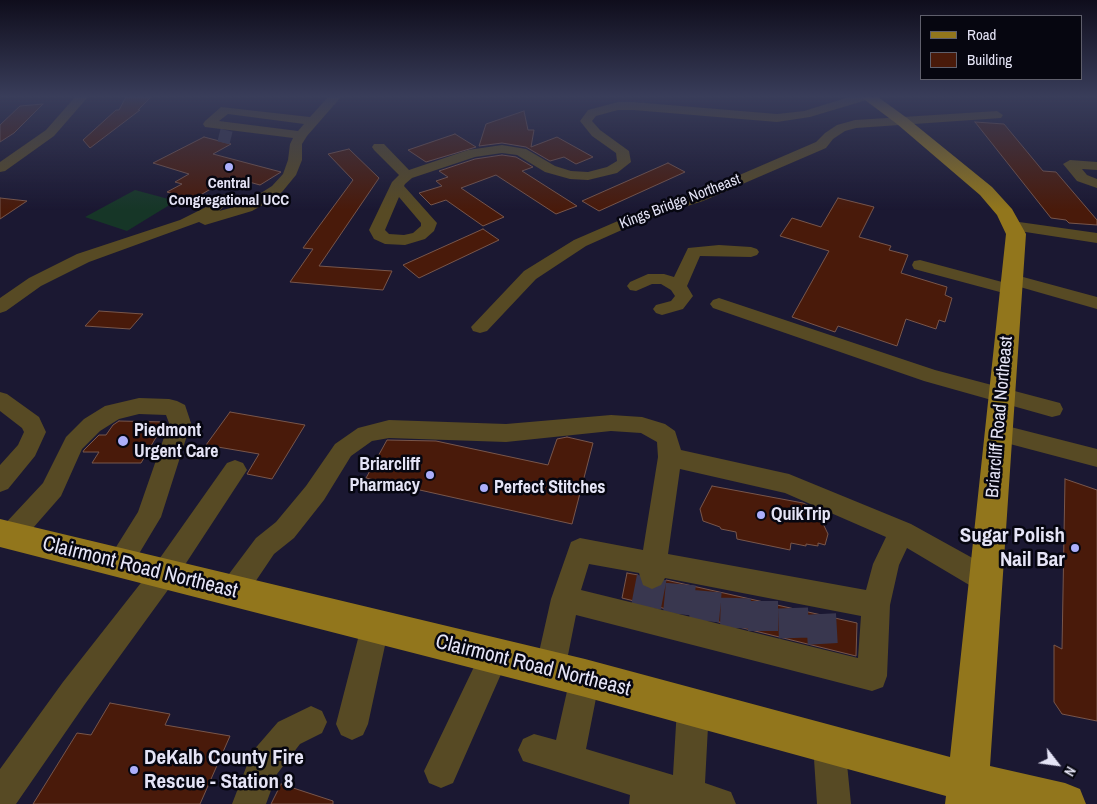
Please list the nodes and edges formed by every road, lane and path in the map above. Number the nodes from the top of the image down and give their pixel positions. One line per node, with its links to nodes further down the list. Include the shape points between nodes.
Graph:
1 (48, 135): 11 (street)
2 (217, 135): 3 (street, via 238,139)
3 (249, 135)
4 (297, 135): 5 (street)
5 (301, 135): 14 (street, via 289,175 266,198 216,218)
6 (598, 135): 9 (street, via 622,151 624,162 603,173 588,176 550,169 522,152 502,149 473,154 402,181)
7 (830, 135): 28 (street, Kings Bridge Northeast, via 821,145 698,198 639,217 580,243 530,275)
8 (918, 135): 15 (main road, via 986,191 1005,213)
9 (378, 147)
10 (1097, 166): 12 (street, via 1070,164 1082,178)
11 (0, 168)
12 (1097, 184)
13 (226, 198): 14 (street)
14 (185, 223): 26 (street, via 83,258 35,282)
15 (1014, 231): 17 (street); 21 (main road, Briarcliff Road Northeast)
16 (1097, 238): 17 (street)
17 (1078, 240): 18 (street)
18 (1097, 247)
19 (751, 252): 23 (street, via 694,251)
20 (920, 265): 21 (street)
21 (1012, 284): 24 (street); 29 (main road, Briarcliff Road Northeast)
22 (636, 286): 23 (street, via 648,279 664,279)
23 (678, 286): 27 (street, via 684,296 677,305)
24 (1097, 303)
25 (719, 304): 29 (street)
26 (0, 307)
27 (662, 309)
28 (480, 327)
29 (1002, 397): 31 (street); 32 (main road, Briarcliff Road Northeast)
30 (0, 400): 36 (street, via 31,423 35,432 27,450)
31 (1052, 409)
32 (999, 433): 34 (street); 42 (main road, Briarcliff Road Northeast)
33 (670, 457): 37 (street, via 789,484); 40 (street); 43 (street, via 669,444 663,433 625,423 506,433 380,430 366,434 343,450 316,493 285,530 265,546)
34 (1097, 458)
35 (235, 470): 41 (street)
36 (0, 482)
37 (902, 532): 42 (street); 45 (street, via 886,564)
38 (5, 534): 39 (main road, Clairmont Road Northeast); 39 (street, via 52,489 74,442 92,425 113,412 139,406 169,406 177,412 180,423 149,517)
39 (119, 563): 41 (main road, Clairmont Road Northeast)
40 (653, 570): 44 (street, via 580,550); 45 (street, via 820,605)
41 (164, 574): 43 (main road, Clairmont Road Northeast); 59 (street)
42 (986, 580): 57 (main road, Briarcliff Road Northeast)
43 (233, 591): 46 (main road, Clairmont Road Northeast)
44 (566, 599): 45 (street, via 645,613 824,656 872,676); 48 (street)
45 (876, 605)
46 (375, 627): 47 (main road, Clairmont Road Northeast); 52 (street)
47 (494, 656): 48 (main road, Clairmont Road Northeast); 56 (street)
48 (550, 670): 49 (main road, Clairmont Road Northeast)
49 (585, 678): 50 (main road, Clairmont Road Northeast); 55 (street)
50 (693, 708): 53 (main road, Clairmont Road Northeast); 60 (street)
51 (311, 722): 61 (street, via 289,733 264,764)
52 (352, 724)
53 (829, 744): 57 (main road, Clairmont Road Northeast); 62 (street)
54 (534, 750): 55 (street)
55 (568, 760): 58 (street)
56 (441, 772)
57 (967, 793): 63 (main road, Clairmont Road Northeast)
58 (647, 794): 60 (street)
59 (0, 798)
60 (703, 800)
61 (249, 804)
62 (834, 804)
63 (1065, 804)

